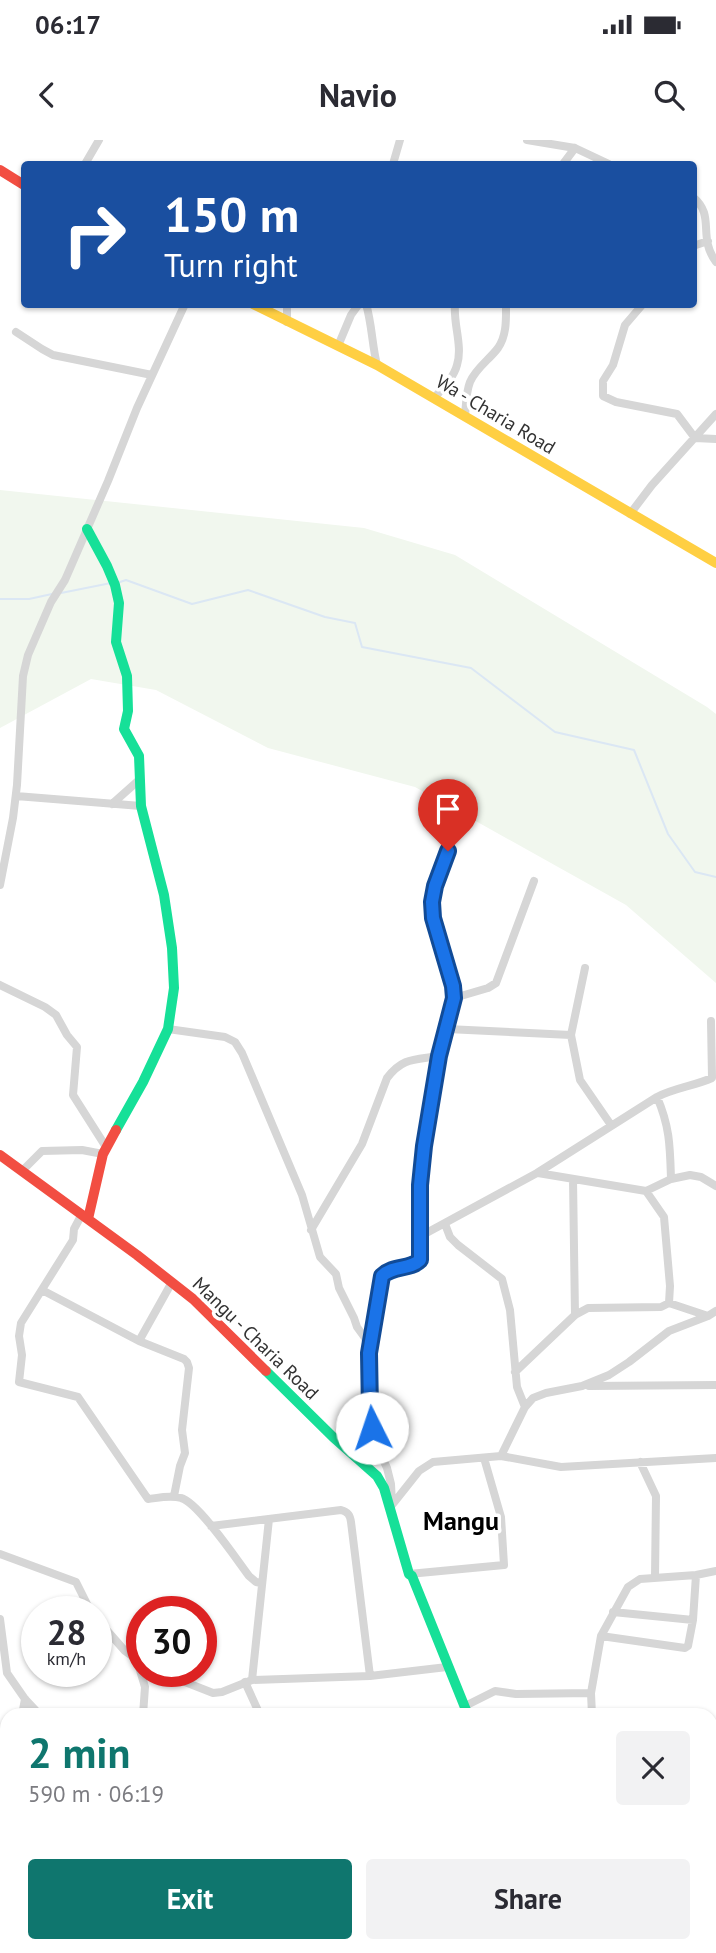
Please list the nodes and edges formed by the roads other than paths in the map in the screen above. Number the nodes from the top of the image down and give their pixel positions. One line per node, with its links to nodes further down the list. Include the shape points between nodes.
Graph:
1 (99, 140): 5 (street)
2 (400, 140): 6 (street)
3 (527, 140): 4 (street)
4 (575, 148): 7 (street); 8 (street)
5 (87, 161)
6 (394, 161)
7 (566, 161)
8 (604, 161)
9 (0, 170): 10 (street)
10 (21, 183)
11 (697, 200): 12 (street, via 708,210 711,221)
12 (708, 241): 13 (street); 14 (street)
13 (697, 245)
14 (716, 262)
15 (183, 308): 27 (street)
16 (261, 308): 23 (street, Wa - Charia Road)
17 (287, 308): 23 (street)
18 (356, 308): 25 (street)
19 (367, 308): 26 (street)
20 (455, 308): 28 (street, via 457,366)
21 (506, 308): 30 (street, via 504,336 470,383)
22 (640, 308): 31 (street, via 620,336 613,365 603,381 603,396 677,414)
23 (287, 322): 25 (street, Wa - Charia Road)
24 (16, 332): 27 (street, via 53,355)
25 (338, 346): 26 (street, Wa - Charia Road)
26 (377, 365): 28 (street, Wa - Charia Road)
27 (152, 374): 34 (street)
28 (435, 397): 30 (street, Wa - Charia Road)
29 (716, 414): 31 (street)
30 (466, 416): 33 (street, Wa - Charia Road)
31 (695, 438): 32 (street); 33 (street)
32 (716, 439)
33 (630, 514): 35 (street, Wa - Charia Road)
34 (87, 529): 36 (street, via 107,566 119,603 116,642 127,676 124,729 139,755); 37 (street, via 28,655)
35 (716, 563)
36 (139, 780): 38 (street); 39 (street)
37 (16, 796): 38 (street); 42 (street)
38 (112, 804): 39 (street)
39 (141, 806): 47 (street, via 172,948 174,988)
40 (448, 851): 45 (street, via 432,902)
41 (534, 881): 45 (street, via 496,983)
42 (0, 886)
43 (585, 968): 49 (street)
44 (0, 985): 54 (street, via 56,1015 76,1043 74,1095)
45 (454, 998): 48 (street)
46 (711, 1021): 51 (street)
47 (168, 1029): 54 (street); 64 (street, via 225,1037 242,1053 302,1195)
48 (447, 1029): 49 (street); 50 (street)
49 (571, 1035): 53 (street, via 580,1080)
50 (439, 1056): 64 (street, via 403,1062 387,1078 362,1144); 65 (street, via 424,1146)
51 (714, 1082): 52 (street)
52 (657, 1097): 53 (street); 59 (street, via 670,1136)
53 (611, 1125): 57 (street)
54 (105, 1150): 56 (street, via 42,1151); 62 (street)
55 (0, 1155): 56 (street, Mangu - Charia Road)
56 (22, 1171): 62 (street, Mangu - Charia Road)
57 (537, 1172): 58 (street); 63 (street)
58 (573, 1179): 61 (street); 70 (street)
59 (671, 1179): 60 (street, via 690,1175); 61 (street)
60 (716, 1186)
61 (646, 1191): 68 (street, via 664,1217)
62 (85, 1217): 66 (street, Mangu - Charia Road); 67 (street)
63 (445, 1224): 65 (street); 74 (street, via 458,1245 502,1279 510,1310)
64 (311, 1230): 73 (street, via 320,1257 336,1274)
65 (419, 1237): 73 (street, via 418,1263 382,1276)
66 (172, 1282): 72 (street); 83 (street, Mangu - Charia Road, via 377,1476)
67 (42, 1290): 72 (street); 82 (street, via 19,1329 19,1382 78,1397 148,1499)
68 (669, 1303): 70 (street, via 588,1308); 71 (street)
69 (716, 1311): 71 (street)
70 (575, 1315): 74 (street)
71 (708, 1316): 76 (street, via 669,1331 609,1375)
72 (139, 1341): 82 (street, via 184,1359 189,1368 182,1430 185,1452)
73 (369, 1353): 83 (street, via 372,1428 391,1484)
74 (515, 1372): 77 (street)
75 (716, 1385): 76 (street)
76 (582, 1386): 77 (street, via 539,1394)
77 (525, 1407): 78 (street)
78 (501, 1456): 79 (street); 81 (street, via 555,1467)
79 (484, 1458): 83 (street, via 426,1465); 88 (street, via 501,1517 503,1565)
80 (716, 1458): 81 (street)
81 (640, 1462): 90 (street, via 656,1496)
82 (174, 1496): 85 (street, via 190,1503)
83 (392, 1511): 88 (street, Mangu - Charia Road)
84 (269, 1519): 85 (street); 91 (street); 100 (street, via 341,1510 350,1516)
85 (211, 1526): 91 (street, via 249,1576)
86 (0, 1554): 92 (street, via 76,1582)
87 (716, 1571): 89 (street)
88 (409, 1574): 99 (street, Mangu - Charia Road)
89 (696, 1575): 90 (street); 95 (street)
90 (655, 1577): 93 (street, via 628,1587)
91 (261, 1583): 101 (street)
92 (83, 1596)
93 (613, 1612): 95 (street); 97 (street)
94 (0, 1619): 105 (street, via 6,1670)
95 (692, 1620): 97 (street, via 685,1648)
96 (112, 1636): 98 (street)
97 (601, 1636): 104 (street)
98 (126, 1652)
99 (447, 1667): 100 (street); 110 (street, Mangu - Charia Road)
100 (370, 1676): 101 (street)
101 (249, 1681): 103 (street, via 214,1693); 109 (street)
102 (145, 1687): 108 (street)
103 (198, 1687)
104 (591, 1693): 111 (street, via 495,1691); 112 (street)
105 (25, 1699): 106 (street); 107 (street)
106 (23, 1708)
107 (33, 1708)
108 (144, 1708)
109 (258, 1708)
110 (465, 1708)
111 (470, 1708)
112 (592, 1708)

